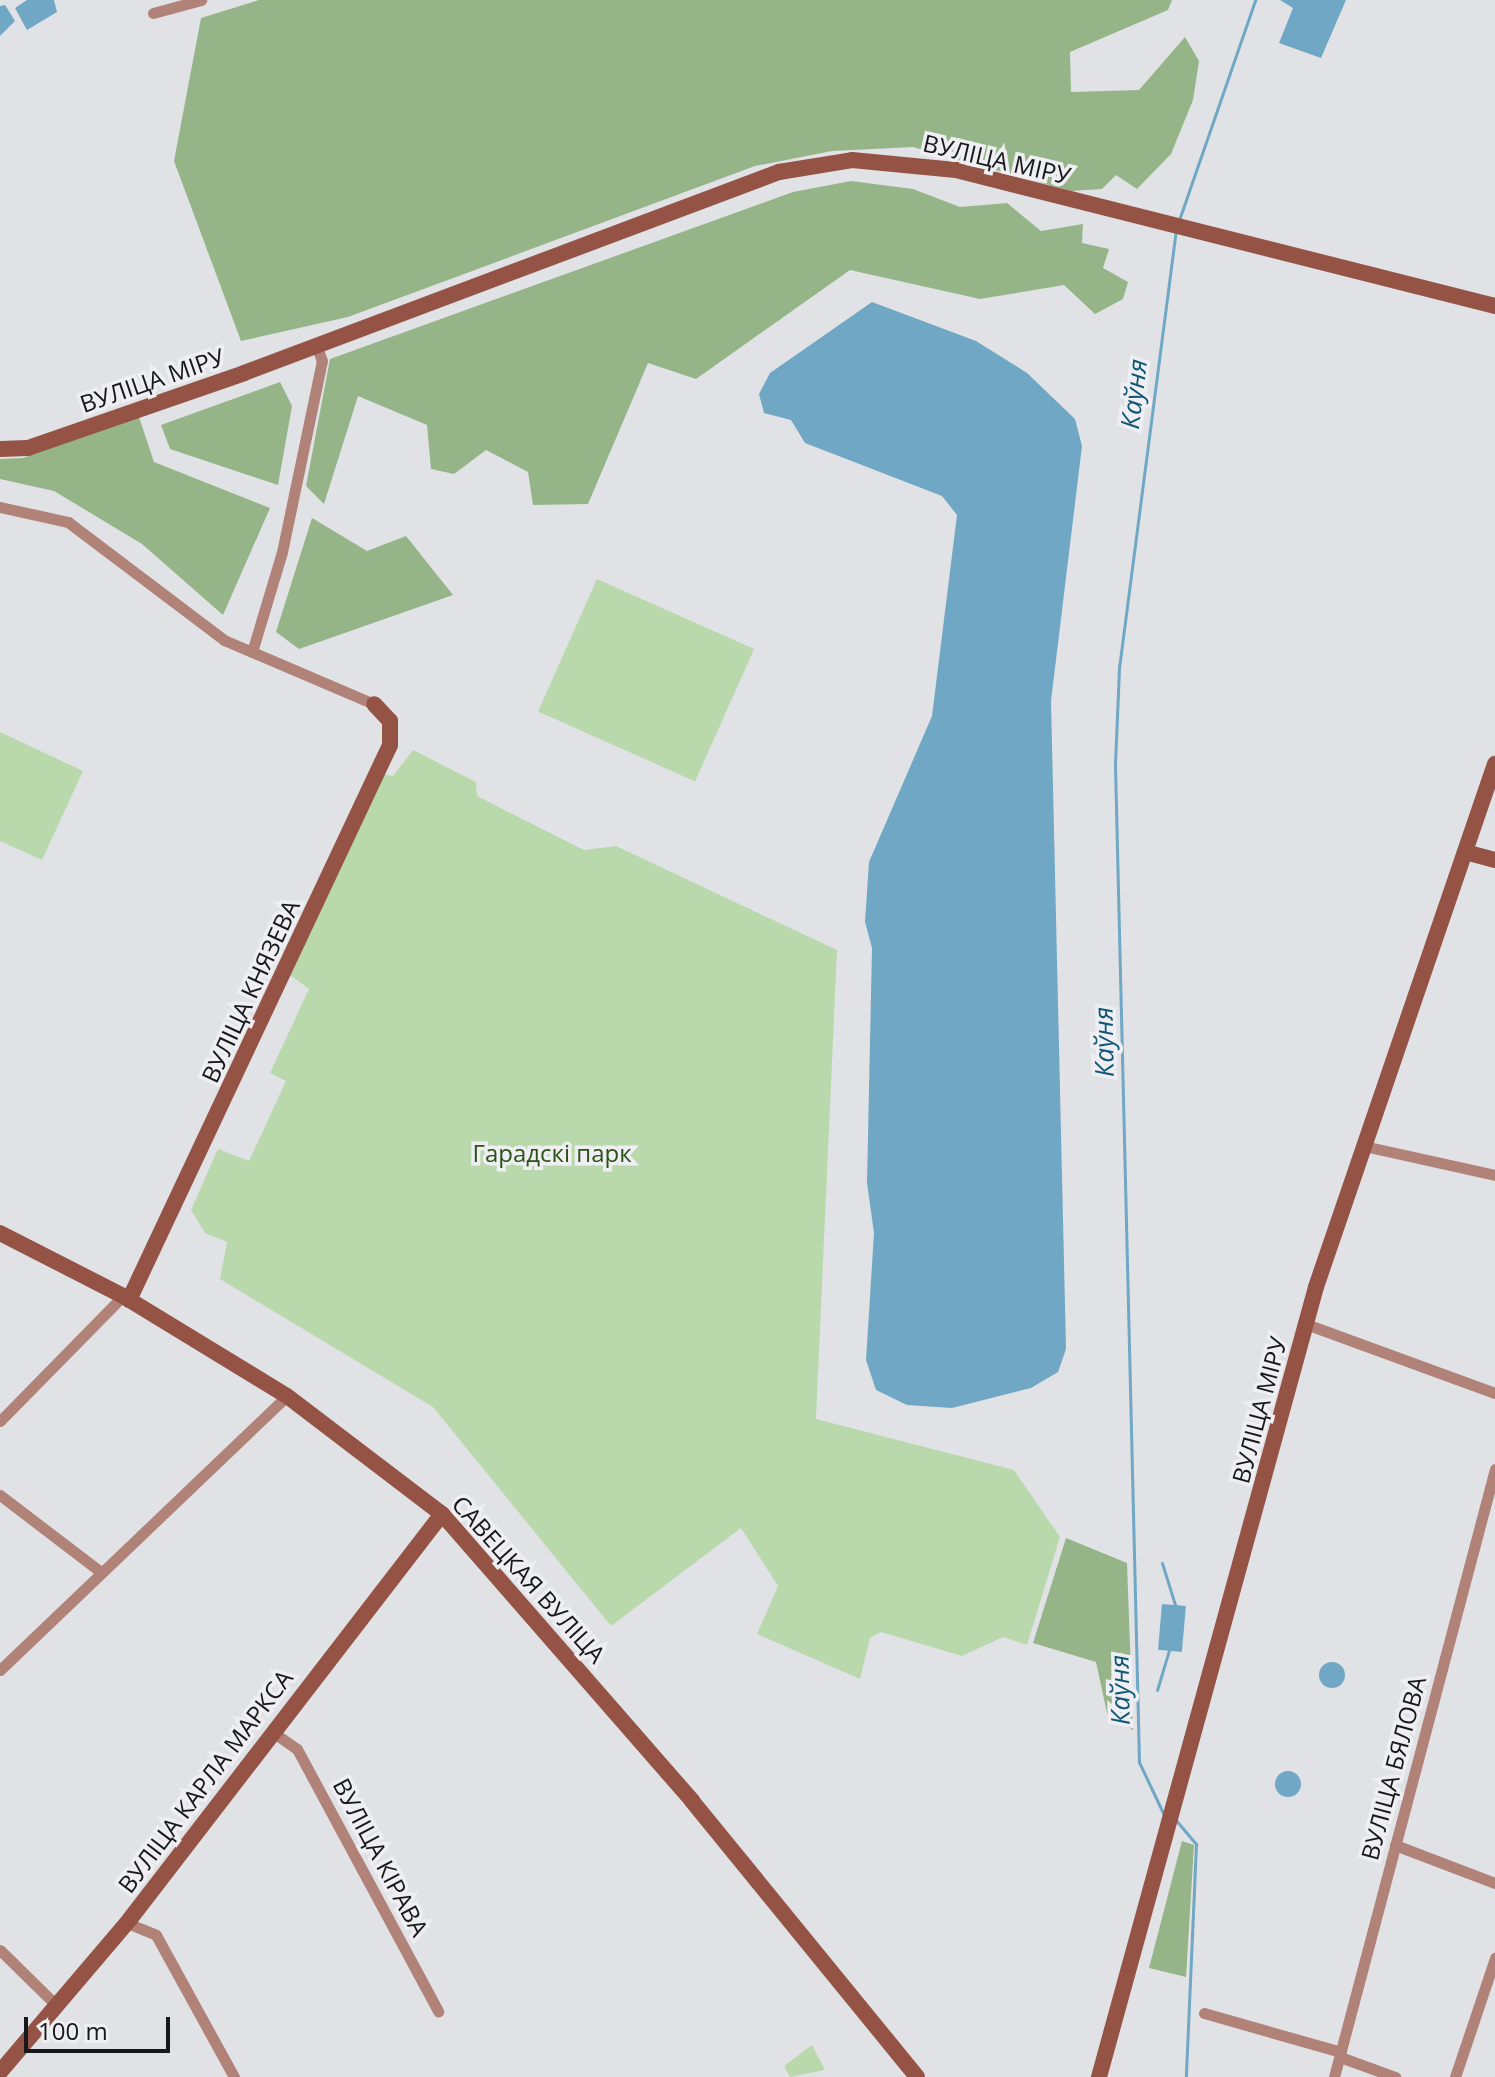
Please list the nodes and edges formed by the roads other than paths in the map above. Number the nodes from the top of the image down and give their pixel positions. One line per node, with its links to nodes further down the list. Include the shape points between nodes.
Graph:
1 (201, 0): 2 (street)
2 (153, 13)
3 (1495, 306): 4 (main road, ВУЛІЦА МІРУ, via 956,170 852,160 802,166 490,276)
4 (317, 347): 5 (main road, ВУЛІЦА МІРУ, via 28,448); 7 (street, via 322,361 282,552)
5 (0, 449)
6 (0, 507): 7 (street, via 68,522 224,640)
7 (252, 652): 8 (street)
8 (374, 704): 15 (main road, ВУЛІЦА КНЯЗЕВА, via 390,721 390,745)
9 (1495, 764): 10 (main road, ВУЛІЦА МІРУ)
10 (1465, 852): 11 (main road); 12 (main road, ВУЛІЦА МІРУ)
11 (1495, 860)
12 (1364, 1146): 13 (street); 16 (main road, ВУЛІЦА МІРУ)
13 (1495, 1175)
14 (0, 1233): 15 (main road, САВЕЦКАЯ ВУЛІЦА)
15 (126, 1298): 18 (main road, САВЕЦКАЯ ВУЛІЦА); 19 (street)
16 (1306, 1324): 17 (street); 38 (main road, ВУЛІЦА МІРУ)
17 (1495, 1393)
18 (287, 1396): 22 (main road, САВЕЦКАЯ ВУЛІЦА); 23 (street)
19 (0, 1421)
20 (1495, 1469): 26 (street, ВУЛІЦА БЯЛОВА)
21 (0, 1495): 23 (street)
22 (442, 1514): 25 (main road, ВУЛІЦА КАРЛА МАРКСА); 37 (main road, САВЕЦКАЯ ВУЛІЦА, via 692,1801)
23 (98, 1570): 24 (street)
24 (0, 1670)
25 (274, 1733): 28 (main road, ВУЛІЦА КАРЛА МАРКСА); 32 (street, ВУЛІЦА КІРАВА, via 297,1749)
26 (1395, 1845): 27 (street); 34 (street, ВУЛІЦА БЯЛОВА)
27 (1495, 1883)
28 (127, 1923): 31 (main road, ВУЛІЦА КАРЛА МАРКСА); 36 (street, via 156,1935)
29 (0, 1950): 31 (street)
30 (1495, 1958): 41 (street)
31 (56, 2005): 35 (main road, ВУЛІЦА КАРЛА МАРКСА)
32 (438, 2011)
33 (1204, 2013): 34 (street)
34 (1340, 2055): 39 (street, ВУЛІЦА БЯЛОВА); 40 (street)
35 (0, 2072)
36 (234, 2077)
37 (917, 2077)
38 (1099, 2077)
39 (1334, 2077)
40 (1395, 2077)
41 (1455, 2077)

